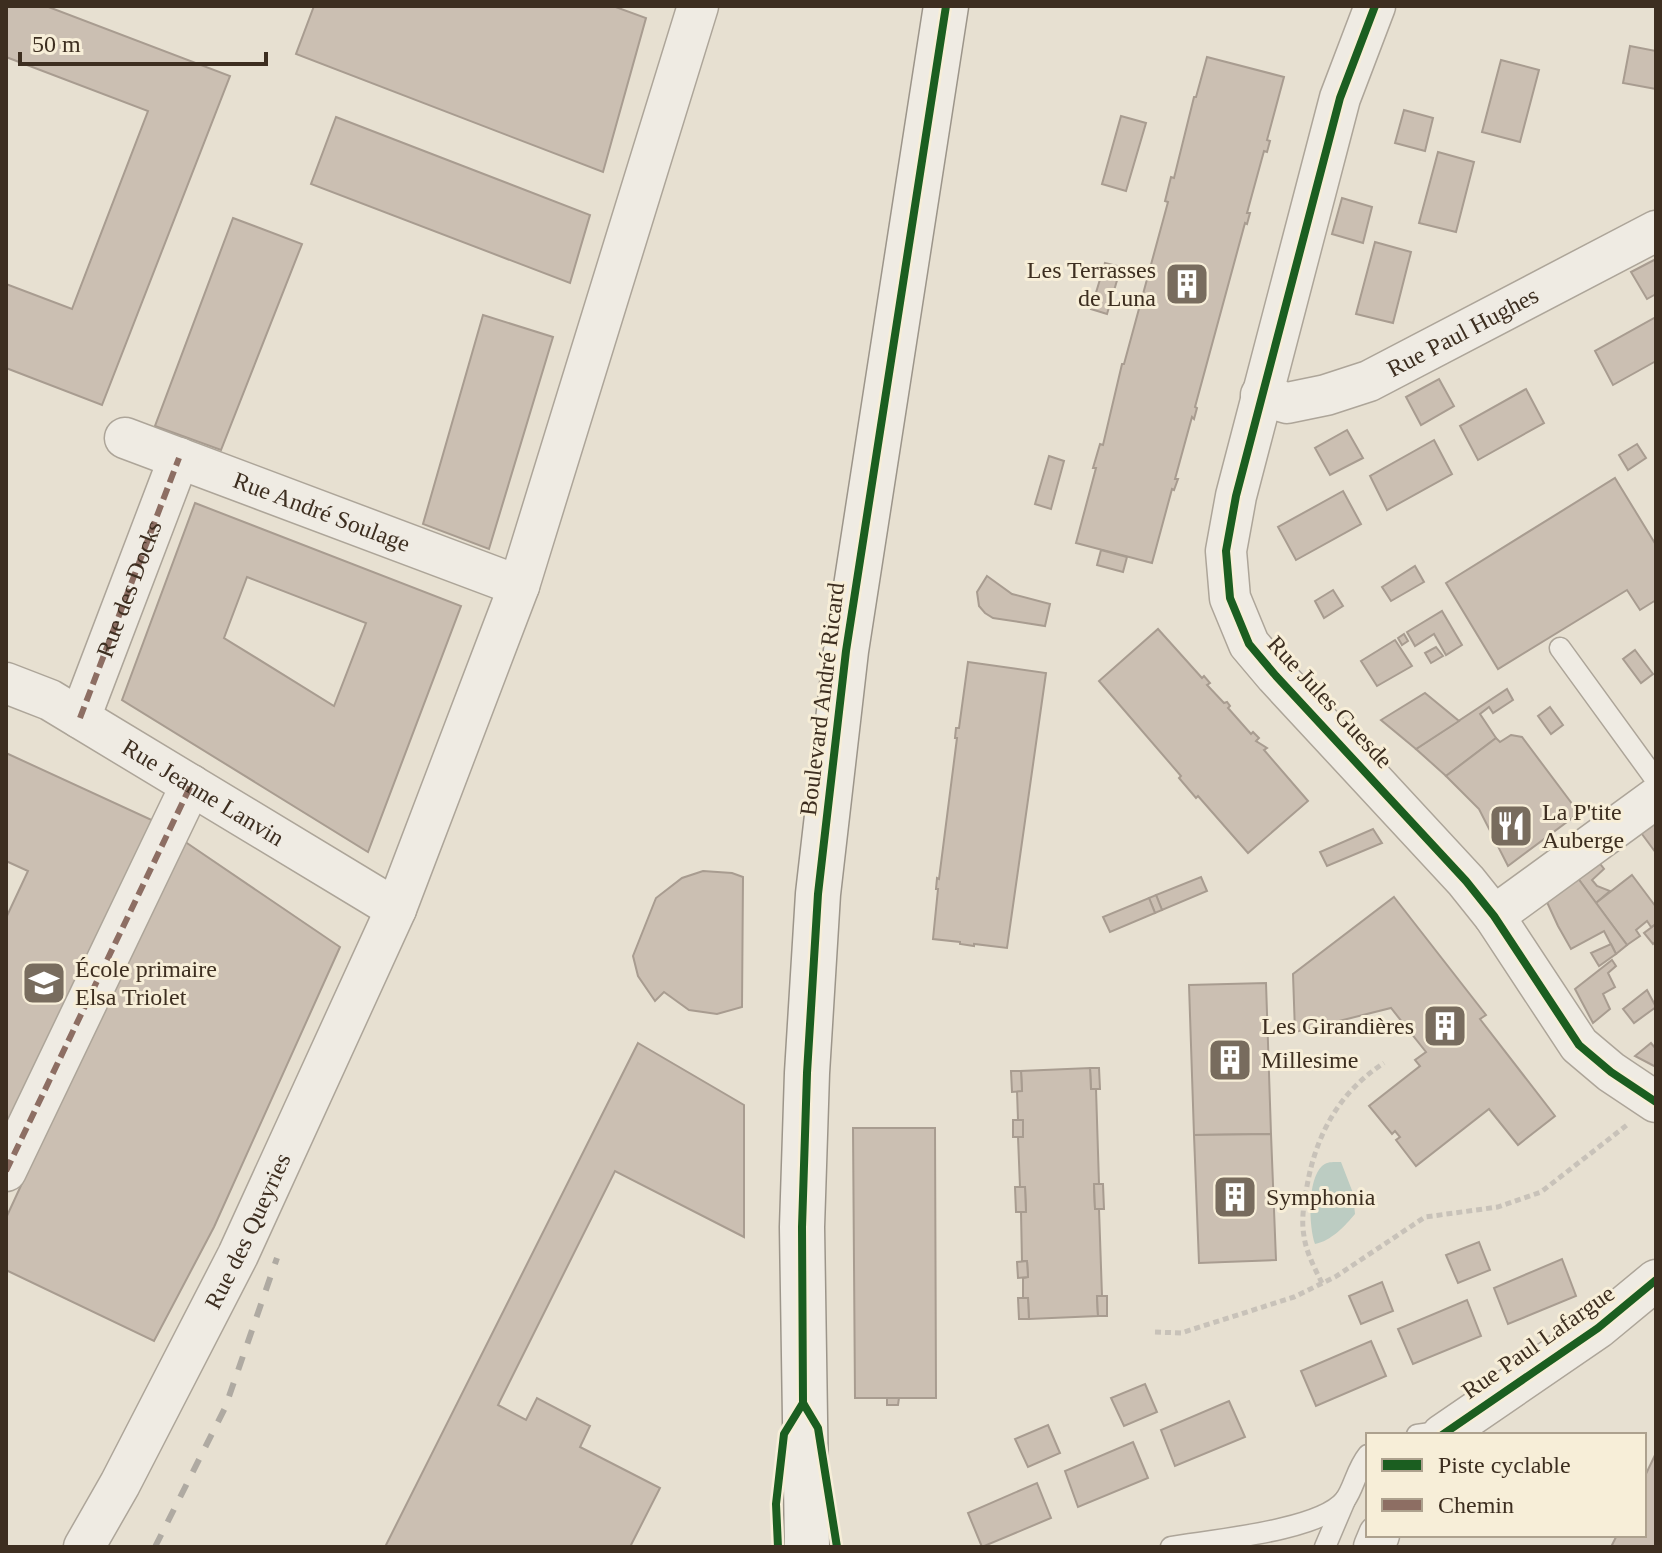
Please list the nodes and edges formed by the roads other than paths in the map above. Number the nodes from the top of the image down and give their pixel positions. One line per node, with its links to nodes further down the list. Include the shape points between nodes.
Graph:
1 (698, 6): 8 (street, Rue des Queyries)
2 (946, 6): 24 (main road, Boulevard André Ricard, via 846,651 818,894 802,1227)
3 (1375, 6): 5 (street, Rue Jules Guesde, via 1340,98)
4 (1656, 231): 5 (street, Rue Paul Hughes, via 1369,381 1287,403)
5 (1261, 395): 16 (street, Rue Jules Guesde, via 1226,551 1230,598 1249,644 1442,852)
6 (125, 438): 7 (street, Rue André Soulage)
7 (179, 458): 8 (street, Rue André Soulage); 11 (street, Rue des Docks)
8 (519, 586): 15 (street, Rue des Queyries)
9 (1560, 648): 12 (lane)
10 (6, 683): 11 (street, Rue Jeanne Lanvin)
11 (80, 718): 13 (street, Rue Jeanne Lanvin)
12 (1656, 780)
13 (191, 785): 15 (street, Rue Jeanne Lanvin); 18 (street)
14 (1656, 798): 16 (street)
15 (396, 909): 23 (street, Rue des Queyries, via 238,1255)
16 (1494, 916): 17 (street, Rue Jules Guesde, via 1579,1045)
17 (1646, 1109)
18 (6, 1171)
19 (1656, 1280): 20 (street, Rue Paul Lafargue, via 1598,1328)
20 (1437, 1433)
21 (1366, 1457): 22 (lane)
22 (1345, 1500): 25 (lane, via 1291,1527); 26 (lane)
23 (84, 1547)
24 (807, 1547)
25 (1171, 1547)
26 (1325, 1547)

